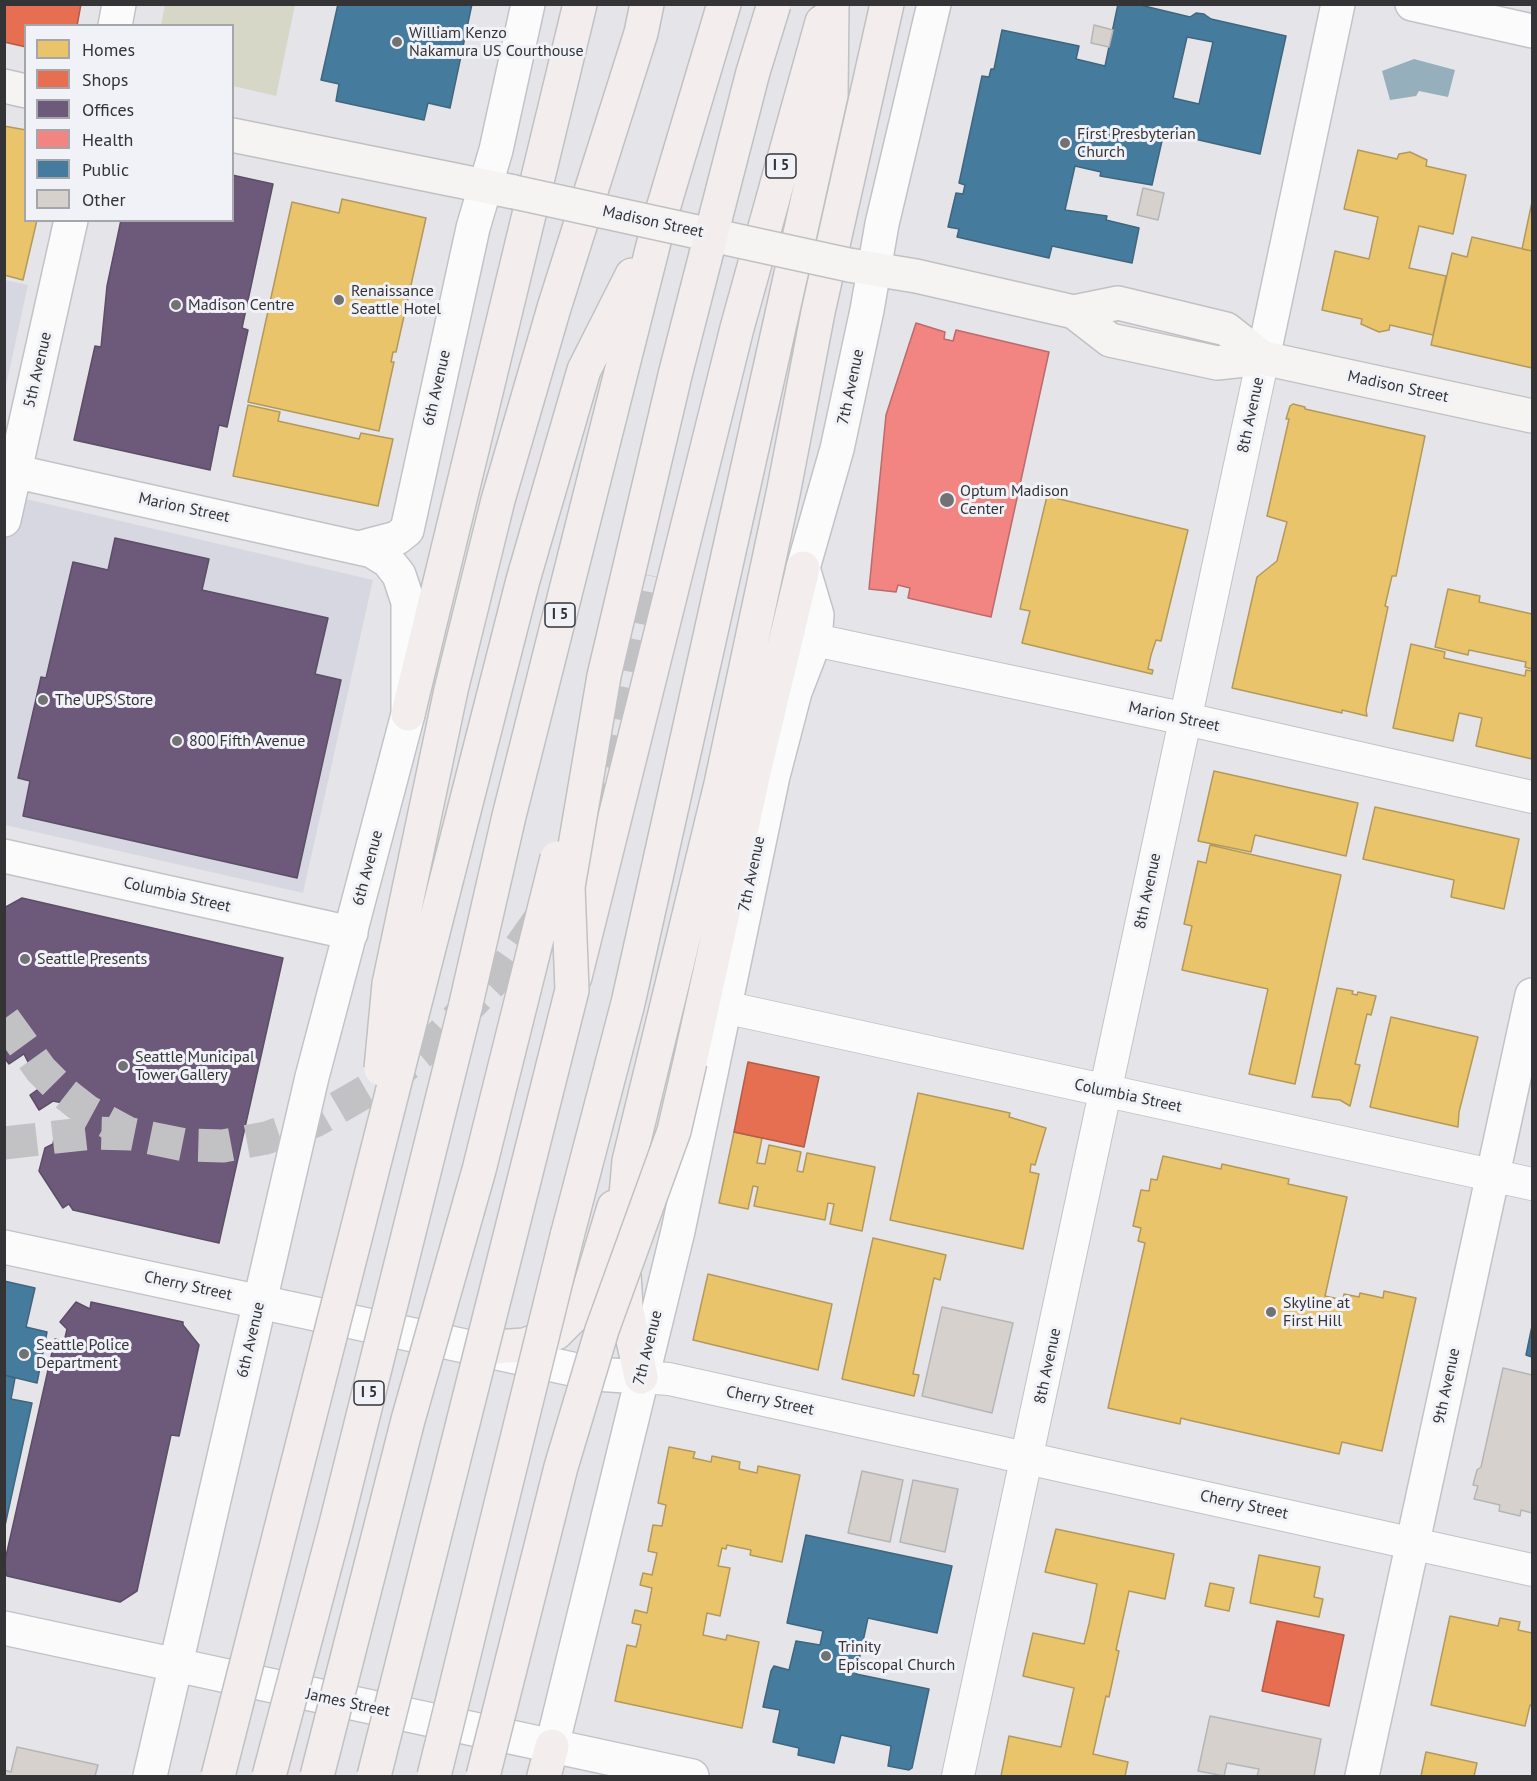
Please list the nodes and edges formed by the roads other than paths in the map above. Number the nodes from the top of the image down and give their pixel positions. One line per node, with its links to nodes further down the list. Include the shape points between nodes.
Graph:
1 (119, 4): 13 (street)
2 (528, 4): 18 (street, 6th Avenue, via 496,150)
3 (580, 4): 29 (highway)
4 (647, 4): 35 (highway, via 492,521 451,690)
5 (723, 4): 20 (highway, I 5)
6 (774, 4): 36 (highway, bridge, via 679,360 604,676 568,887)
7 (827, 4): 36 (highway, I 5, bridge, via 737,328)
8 (832, 4): 58 (highway, bridge, via 831,95 765,398 628,1004)
9 (887, 4): 40 (highway, via 721,783)
10 (934, 4): 21 (street, 7th Avenue, via 882,224)
11 (1338, 4): 22 (street, 8th Avenue)
12 (1412, 4): 14 (street)
13 (114, 24)
14 (1533, 31)
15 (4, 86): 16 (main road)
16 (24, 91)
17 (234, 135): 18 (main road, Madison Street)
18 (500, 189): 21 (main road, Madison Street, bridge); 26 (street, 6th Avenue, via 473,228 407,530 397,538)
19 (71, 222): 24 (street, 5th Avenue)
20 (659, 222): 35 (highway, I 5, via 584,370); 55 (highway, I 5, bridge, via 336,1524)
21 (862, 267): 22 (main road, Madison Street, via 1074,312 1110,340 1217,363); 27 (street, 7th Avenue, via 837,449)
22 (1263, 358): 23 (main road, Madison Street); 30 (street, 8th Avenue)
23 (1533, 416)
24 (10, 470): 25 (street, 5th Avenue); 26 (street, Marion Street)
25 (4, 520)
26 (363, 548): 29 (street, 6th Avenue, via 388,561 404,584 408,602)
27 (804, 568): 28 (street, 7th Avenue, via 815,605); 59 (highway, bridge, via 674,1131 602,1330 561,1467)
28 (815, 640): 30 (street, Marion Street); 38 (street, 7th Avenue, via 795,692 773,776)
29 (408, 714): 34 (street, 6th Avenue)
30 (1186, 719): 31 (street, Marion Street); 39 (street, 8th Avenue)
31 (1533, 797)
32 (572, 798): 56 (highway, bridge, via 479,1170 408,1420)
33 (4, 856): 34 (street, Columbia Street)
34 (351, 933): 44 (street, 6th Avenue, via 312,1077)
35 (403, 987): 54 (highway, I 5, bridge, via 370,1178)
36 (572, 990): 57 (highway, I 5, bridge)
37 (1533, 995): 41 (street, 9th Avenue)
38 (724, 1007): 39 (street, Columbia Street); 46 (street, 7th Avenue, via 678,1230)
39 (1105, 1090): 41 (street, Columbia Street); 47 (street, 8th Avenue)
40 (629, 1161): 45 (highway, via 588,1293 573,1316 556,1333 525,1345); 46 (highway, via 622,1241 626,1307)
41 (1494, 1176): 42 (street, Columbia Street); 48 (street, 9th Avenue)
42 (1533, 1184)
43 (4, 1247): 44 (street, Cherry Street)
44 (260, 1302): 45 (street, Cherry Street); 51 (street, 6th Avenue)
45 (480, 1348): 46 (street, Cherry Street, via 594,1374)
46 (641, 1377): 47 (street, Cherry Street, via 669,1379); 52 (street, 7th Avenue)
47 (1029, 1458): 48 (street, Cherry Street); 61 (street, 8th Avenue)
48 (1412, 1542): 49 (street, Cherry Street); 62 (street, 9th Avenue)
49 (1533, 1570)
50 (4, 1628): 51 (street, James Street)
51 (176, 1666): 52 (street, James Street); 53 (street, 6th Avenue)
52 (548, 1761): 60 (street, James Street)
53 (150, 1776)
54 (218, 1776)
55 (269, 1776)
56 (317, 1776)
57 (374, 1776)
58 (434, 1776)
59 (483, 1776)
60 (692, 1776)
61 (958, 1776)
62 (1362, 1776)

